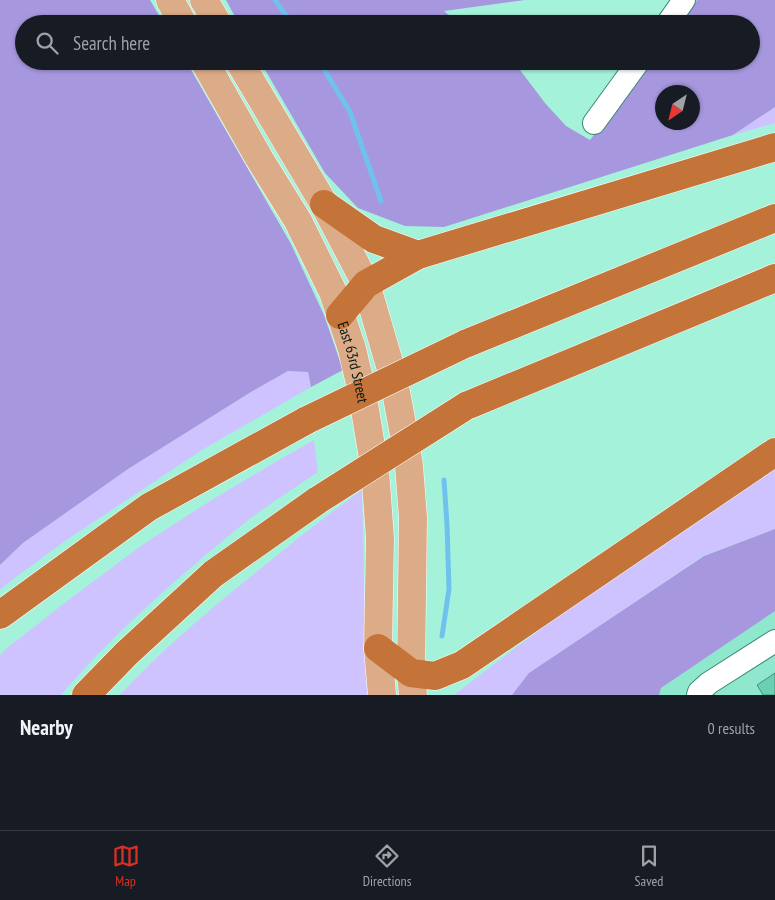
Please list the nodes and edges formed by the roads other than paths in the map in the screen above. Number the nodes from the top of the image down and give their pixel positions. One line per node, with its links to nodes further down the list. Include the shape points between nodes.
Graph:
1 (170, 0): 4 (main road)
2 (204, 0): 5 (main road)
3 (684, 0): 6 (street)
4 (178, 15)
5 (213, 15)
6 (673, 15)
7 (209, 70): 17 (main road, East 63rd Street, via 298,220 333,292)
8 (245, 70): 12 (main road)
9 (632, 70): 10 (street)
10 (594, 123)
11 (775, 148): 14 (highway)
12 (324, 204): 14 (highway, via 374,239); 16 (main road)
13 (775, 218): 19 (highway, bridge, via 465,344 307,420 149,507)
14 (418, 255): 16 (highway)
15 (775, 278): 23 (highway, bridge, via 466,406 318,500 213,574 127,652)
16 (366, 284): 17 (highway); 22 (main road, via 392,376 409,466 413,518)
17 (340, 315): 21 (main road, East 63rd Street, via 362,392 375,470 380,538)
18 (775, 452): 22 (highway, via 462,666)
19 (0, 615)
20 (775, 641): 25 (street, via 709,683)
21 (378, 648): 22 (highway); 24 (main road, East 63rd Street)
22 (412, 684)
23 (86, 695)
24 (382, 695)
25 (698, 695)

